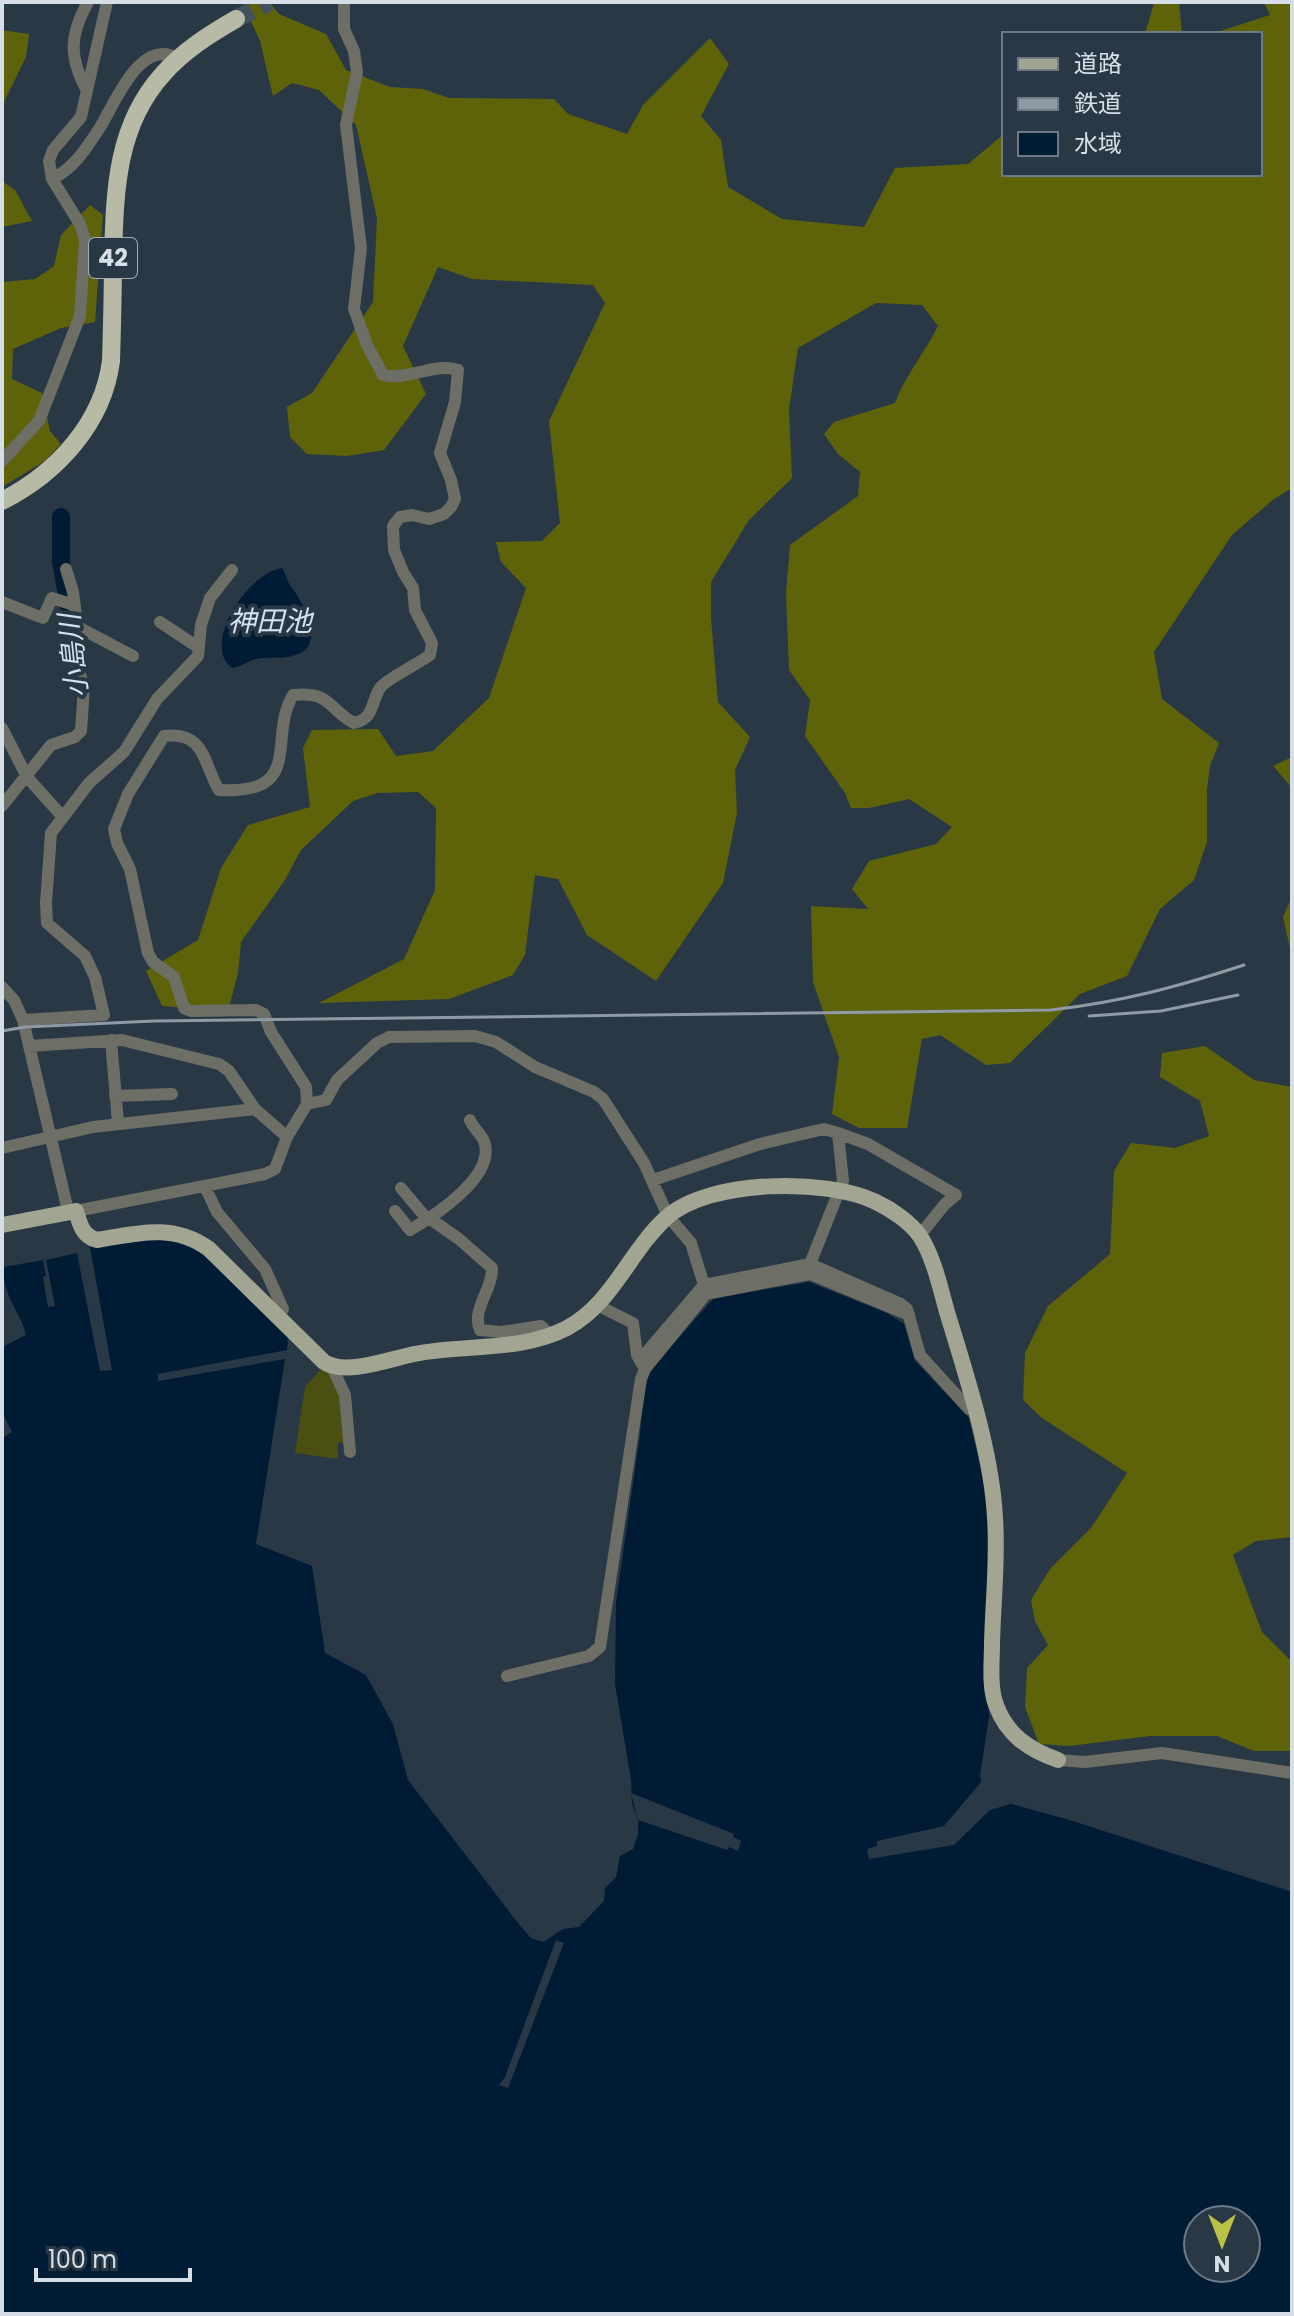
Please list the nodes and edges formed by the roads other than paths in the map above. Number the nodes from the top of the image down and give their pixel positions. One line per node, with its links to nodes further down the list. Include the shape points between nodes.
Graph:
1 (88, 2): 6 (street, via 73,57)
2 (107, 2): 6 (street)
3 (344, 2): 28 (street, via 344,29 357,72 346,125 361,248 354,309 383,375 458,370 440,453 455,499 444,514 400,517 393,526 394,550 432,643 430,655 384,683 365,721 346,719 328,700 293,695 287,704 281,761 265,782 219,790 199,746 187,738 164,736 128,794 114,829 130,869 148,953 174,977 184,1008 264,1014 306,1087)
4 (236, 19): 5 (highway, 42)
5 (178, 59): 7 (street, via 158,54 136,70 86,148 68,170); 9 (highway, 42, via 144,100 119,161 111,361 101,405 62,456)
6 (87, 91): 7 (street, via 81,117 50,155)
7 (52, 179): 8 (street, via 85,240 80,316 39,421)
8 (2, 461)
9 (2, 501)
10 (66, 569): 13 (street)
11 (232, 570): 16 (street, via 210,598)
12 (2, 602): 13 (street, via 43,618 52,598)
13 (74, 605): 15 (street)
14 (160, 622): 16 (street)
15 (76, 626): 17 (street); 19 (street, via 77,665 84,687 81,731 51,745)
16 (199, 648): 21 (street, via 195,661 157,699 124,752)
17 (133, 656)
18 (2, 728): 19 (street)
19 (27, 777): 20 (street); 21 (street)
20 (2, 806)
21 (62, 816): 23 (street, via 50,838 47,923 85,956 104,1015)
22 (2, 987): 23 (street)
23 (23, 1020): 25 (street)
24 (111, 1040): 25 (street); 27 (street); 29 (street, via 219,1064)
25 (29, 1046): 33 (street)
26 (172, 1094): 27 (street)
27 (115, 1096): 31 (street)
28 (307, 1104): 34 (street); 36 (street, via 326,1100 337,1080 389,1037 475,1036 603,1099)
29 (255, 1109): 31 (street); 34 (street)
30 (470, 1120): 43 (street, via 484,1142 480,1166 457,1198)
31 (118, 1123): 33 (street)
32 (838, 1133): 36 (street, via 824,1129 760,1144); 39 (street, via 843,1181); 45 (street, via 868,1144 956,1195)
33 (50, 1137): 35 (street); 40 (street)
34 (287, 1137): 37 (street, via 275,1169)
35 (2, 1148)
36 (653, 1180): 42 (street)
37 (205, 1187): 40 (street); 50 (street, via 217,1212 269,1276 283,1309)
38 (401, 1188): 43 (street)
39 (838, 1191): 42 (main road, via 744,1188 708,1196); 45 (main road, via 877,1202); 46 (street)
40 (72, 1211): 44 (main road); 50 (main road, via 81,1229 97,1240 157,1230 200,1242)
41 (395, 1211): 43 (street, via 408,1230)
42 (668, 1216): 47 (street, via 691,1243); 48 (main road)
43 (428, 1218): 51 (street, via 492,1268 477,1317 480,1330 541,1326)
44 (2, 1225)
45 (920, 1235): 54 (main road)
46 (810, 1264): 47 (street); 49 (street, via 901,1304)
47 (704, 1285): 52 (street)
48 (599, 1306): 51 (main road); 52 (street, via 633,1323)
49 (909, 1315): 52 (street, via 810,1274 706,1294); 54 (street, via 920,1355)
50 (278, 1317): 53 (main road)
51 (550, 1335): 53 (main road)
52 (642, 1364): 56 (street, via 600,1647 589,1656)
53 (332, 1367): 55 (street, via 345,1395)
54 (975, 1410): 57 (main road, via 995,1518 995,1703 1022,1744)
55 (350, 1452)
56 (507, 1676)
57 (1058, 1760): 58 (street, via 1162,1753)
58 (1292, 1773)

